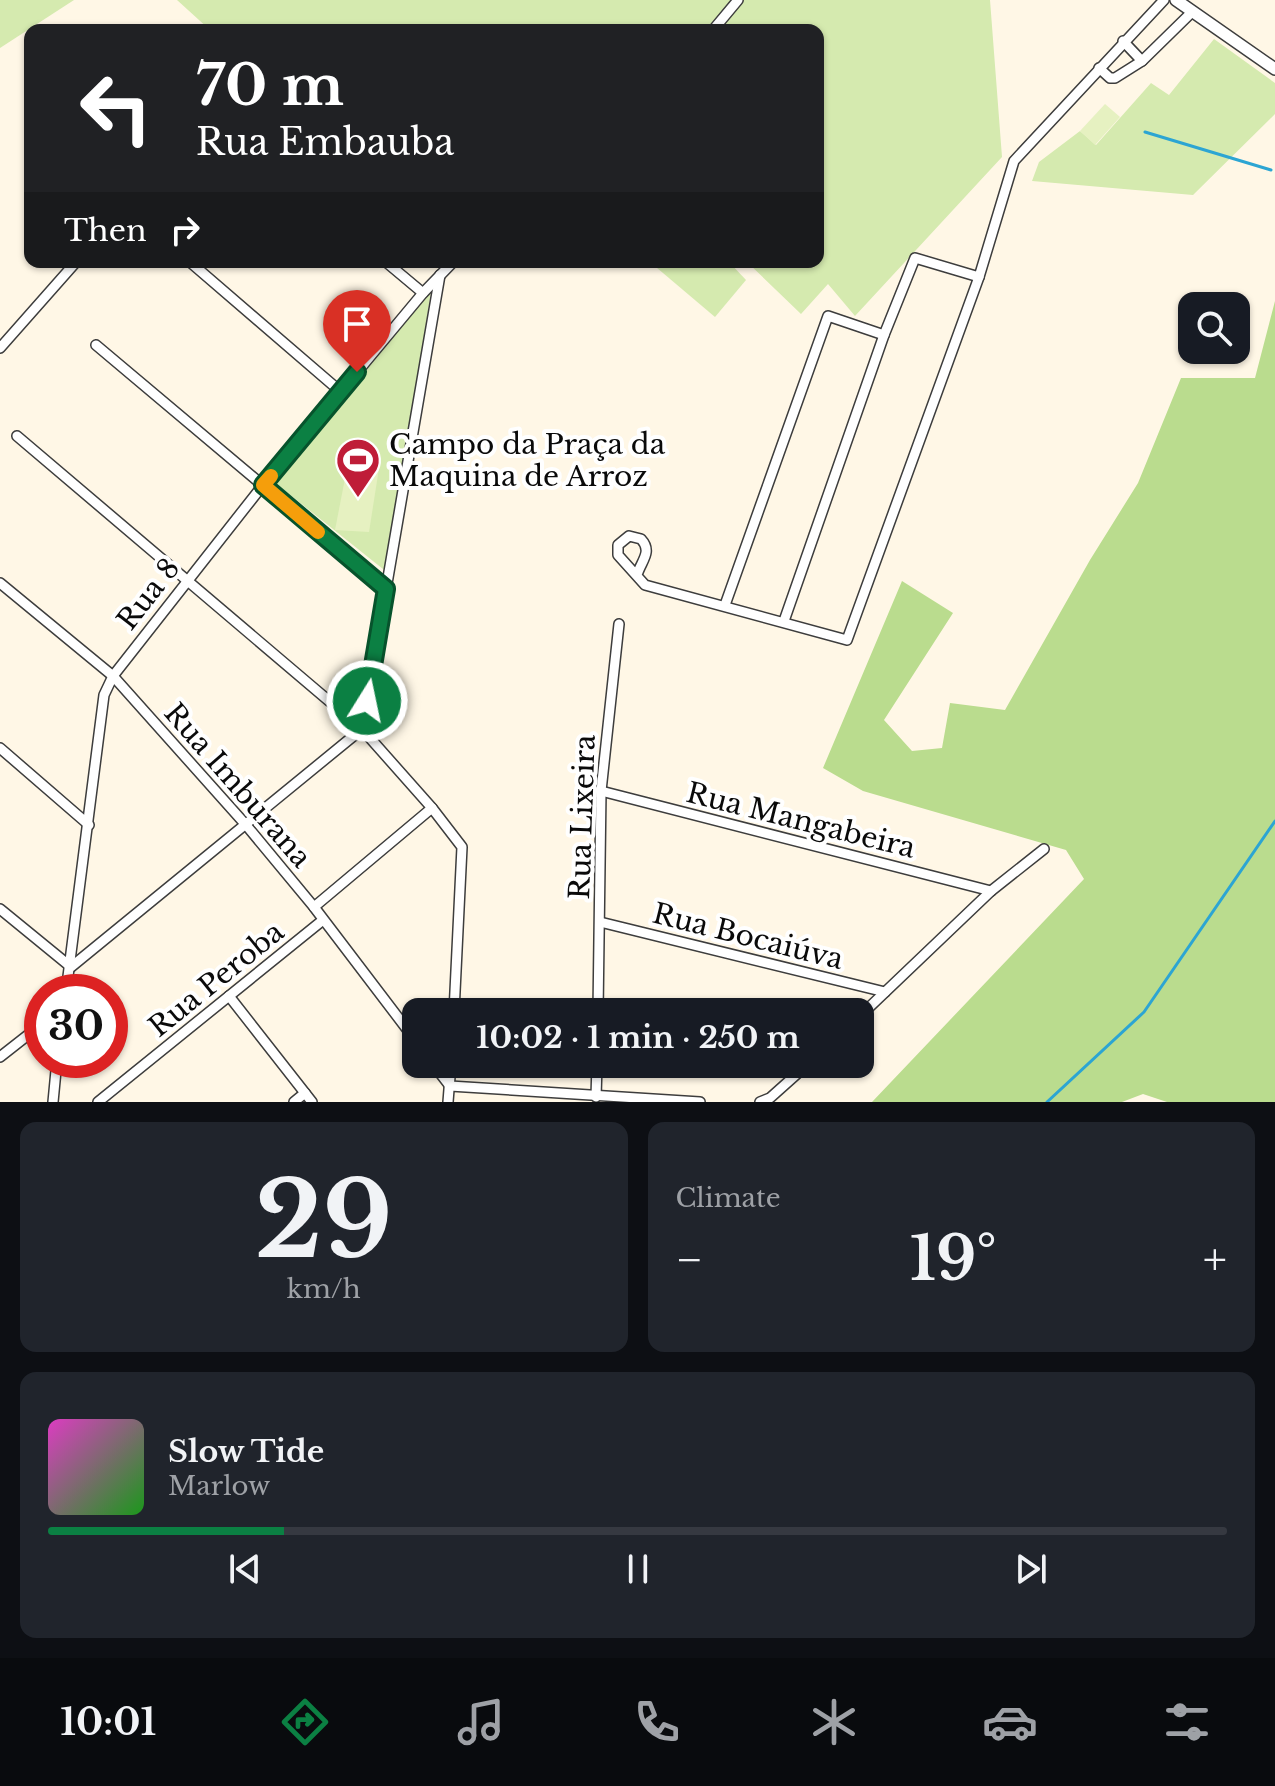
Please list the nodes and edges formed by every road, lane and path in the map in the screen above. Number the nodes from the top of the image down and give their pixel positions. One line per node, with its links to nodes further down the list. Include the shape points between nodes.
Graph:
1 (738, 0): 5 (street)
2 (1164, 0): 6 (street)
3 (1176, 0): 4 (street)
4 (1191, 13): 7 (street); 9 (street)
5 (718, 24)
6 (1123, 41): 7 (street); 8 (street)
7 (1142, 61): 8 (street, via 1115,78)
8 (1099, 68): 15 (street, via 1014,161)
9 (1275, 69)
10 (71, 268): 19 (street)
11 (197, 268): 20 (street)
12 (393, 268): 16 (street)
13 (446, 268): 14 (street, Rua 8)
14 (441, 273): 16 (street, Rua 8); 26 (street)
15 (979, 277): 17 (street, via 915,258); 28 (street, via 847,640)
16 (423, 293): 20 (street, Rua 8)
17 (884, 335): 27 (street, via 828,316); 28 (street)
18 (96, 345): 22 (street)
19 (0, 348)
20 (341, 392): 22 (street, Rua 8)
21 (17, 436): 24 (street)
22 (263, 485): 24 (street, Rua 8); 26 (street)
23 (637, 575): 27 (street, via 645,585)
24 (186, 581): 30 (street, Rua 8); 31 (street)
25 (0, 583): 30 (street, Rua Imburana)
26 (386, 589): 31 (street)
27 (725, 605): 28 (street)
28 (784, 621)
29 (619, 624): 33 (street, Rua Lixeira)
30 (113, 676): 35 (street, Rua 8, via 104,695); 36 (street, Rua Imburana)
31 (362, 729): 34 (street); 36 (street)
32 (0, 748): 35 (street)
33 (601, 791): 38 (street, Rua Mangabeira); 42 (street, Rua Lixeira)
34 (432, 808): 39 (street); 47 (street, via 462,847)
35 (89, 825): 43 (street, Rua 8)
36 (246, 825): 39 (street, Rua Imburana); 43 (street)
37 (1044, 849): 38 (street)
38 (991, 891): 45 (street)
39 (314, 907): 41 (street, Rua Imburana)
40 (0, 909): 43 (street)
41 (323, 920): 46 (street, Rua Peroba); 50 (street, Rua Imburana)
42 (600, 922): 45 (street, Rua Bocaiúva); 48 (street, Rua Lixeira)
43 (71, 967): 44 (street, Rua 8)
44 (70, 974)
45 (885, 992): 49 (street)
46 (229, 996): 60 (street); 62 (street, Rua Peroba)
47 (455, 998)
48 (598, 998)
49 (874, 1003)
50 (402, 1023)
51 (24, 1038): 52 (street)
52 (0, 1057)
53 (55, 1078): 61 (street)
54 (444, 1078): 58 (street)
55 (450, 1078): 58 (street)
56 (597, 1078): 59 (street)
57 (792, 1078): 66 (street)
58 (450, 1086): 59 (street); 64 (street)
59 (596, 1097): 65 (street)
60 (309, 1098): 63 (street)
61 (53, 1102)
62 (98, 1102)
63 (294, 1102)
64 (448, 1102)
65 (700, 1102)
66 (760, 1102)

